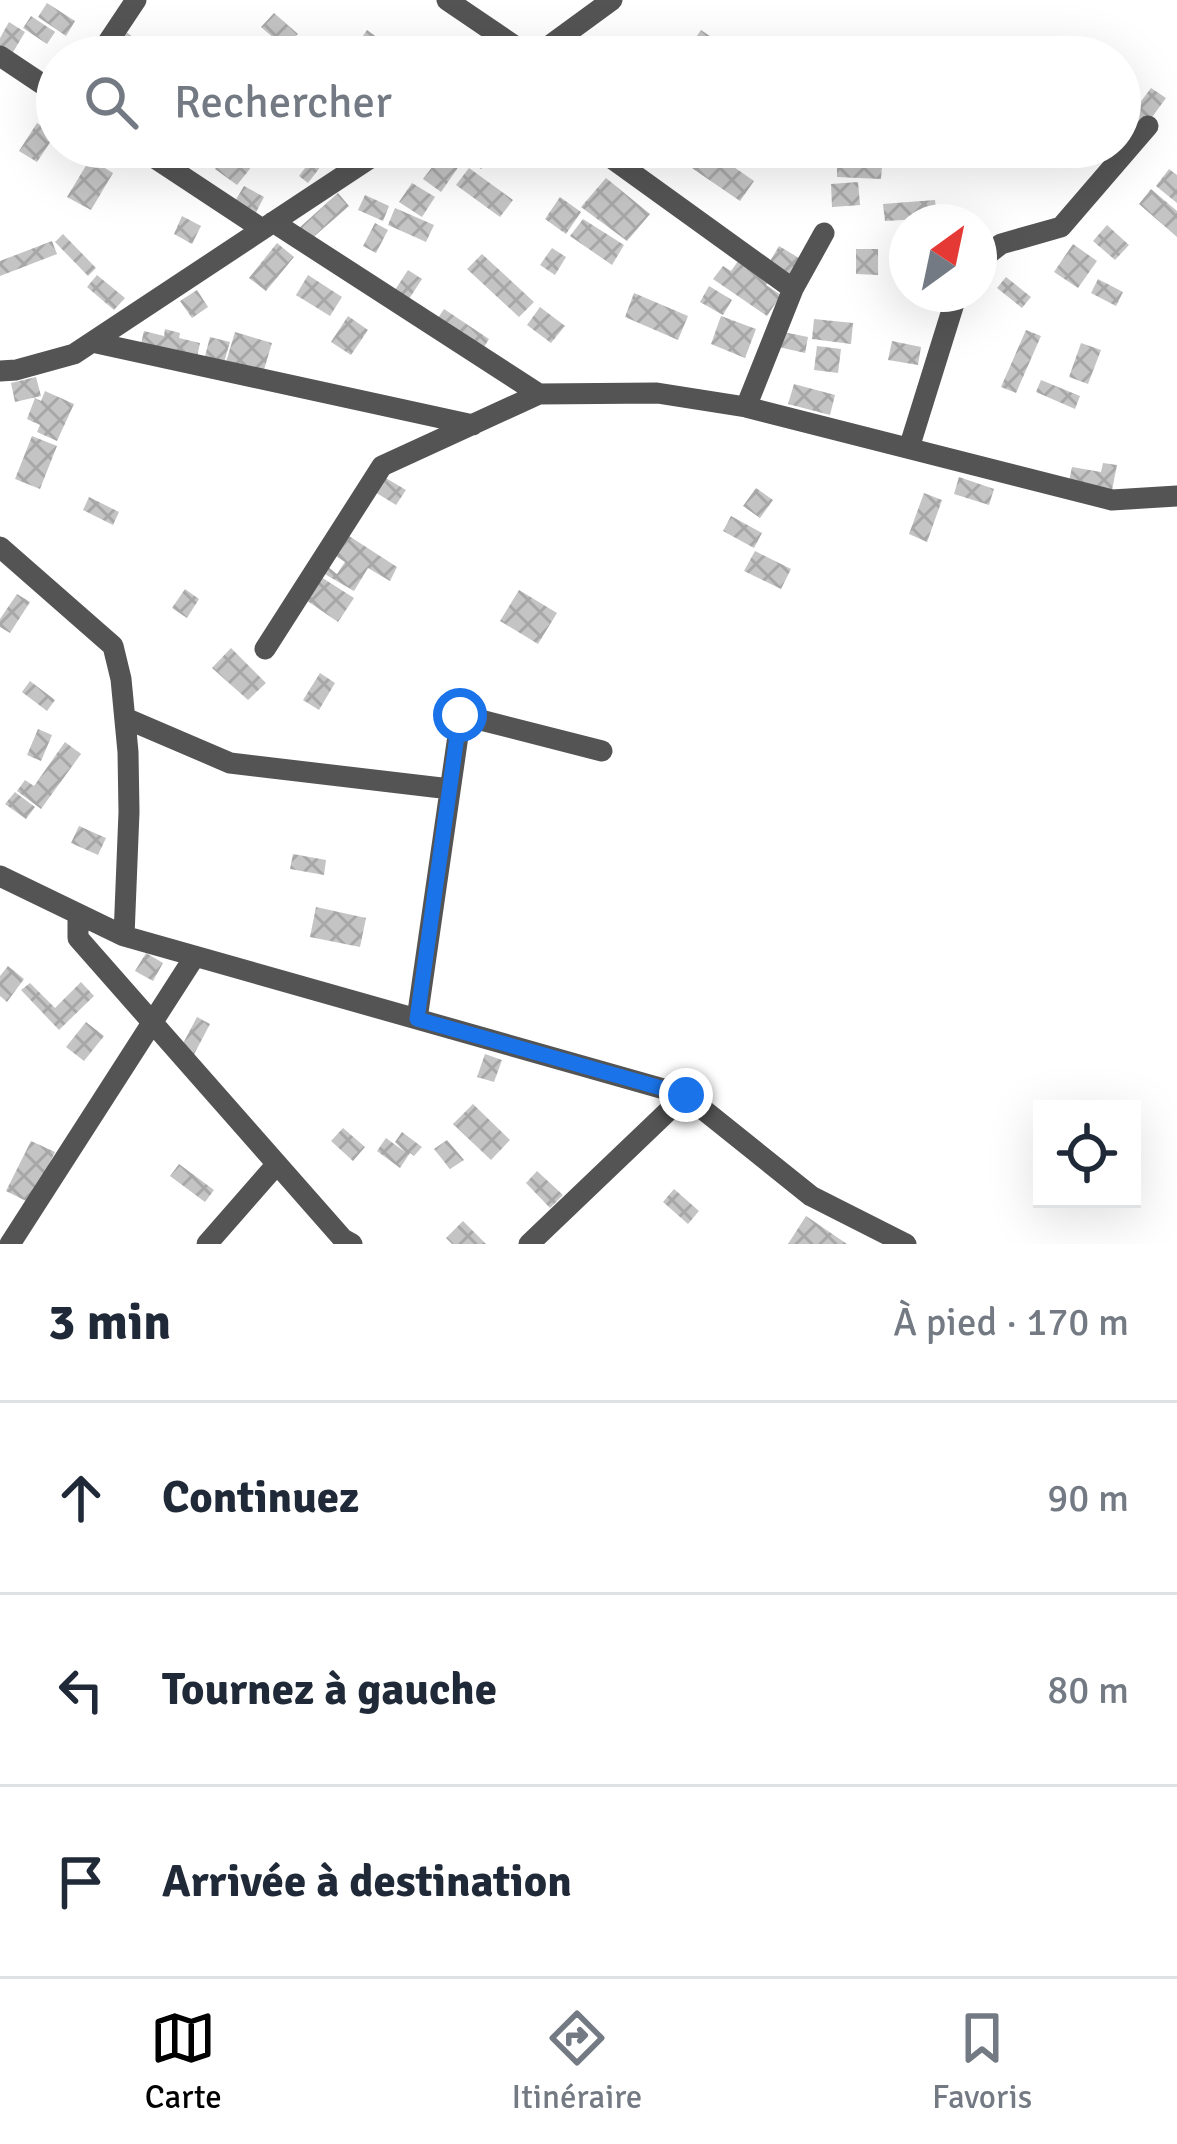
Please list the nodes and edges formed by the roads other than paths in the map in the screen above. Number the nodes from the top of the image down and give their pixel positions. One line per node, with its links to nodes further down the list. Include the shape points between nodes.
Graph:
1 (136, 0): 4 (street)
2 (447, 0): 5 (street)
3 (612, 0): 6 (street)
4 (112, 36)
5 (501, 36)
6 (562, 36)
7 (0, 56): 8 (street)
8 (36, 80)
9 (1148, 126): 10 (street)
10 (1141, 134)
11 (173, 168): 15 (street)
12 (355, 168): 15 (street)
13 (625, 168): 18 (street)
14 (1112, 168): 17 (street, via 1061,227)
15 (268, 226): 20 (street); 22 (street)
16 (824, 233): 18 (street)
17 (997, 247)
18 (793, 289): 23 (street)
19 (951, 312): 25 (street)
20 (92, 342): 21 (street, via 74,354); 24 (street)
21 (0, 371)
22 (539, 394): 23 (street, via 657,393); 24 (street)
23 (746, 406): 25 (street)
24 (473, 425): 28 (street, via 382,466)
25 (909, 448): 26 (street, via 1112,500)
26 (1177, 496)
27 (0, 547): 29 (street, via 112,646)
28 (265, 649)
29 (125, 718): 31 (street, via 230,763); 34 (street)
30 (602, 751): 31 (street, via 460,715)
31 (450, 789): 36 (street)
32 (0, 876): 33 (street)
33 (78, 916): 34 (street); 37 (street, via 78,938)
34 (124, 936): 35 (street)
35 (195, 956): 36 (street); 37 (street)
36 (417, 1019): 38 (street)
37 (152, 1023): 39 (street); 41 (street)
38 (686, 1095): 43 (street); 44 (street, via 811,1196)
39 (277, 1164): 40 (street); 42 (street)
40 (345, 1242)
41 (10, 1244)
42 (207, 1244)
43 (529, 1244)
44 (906, 1244)

